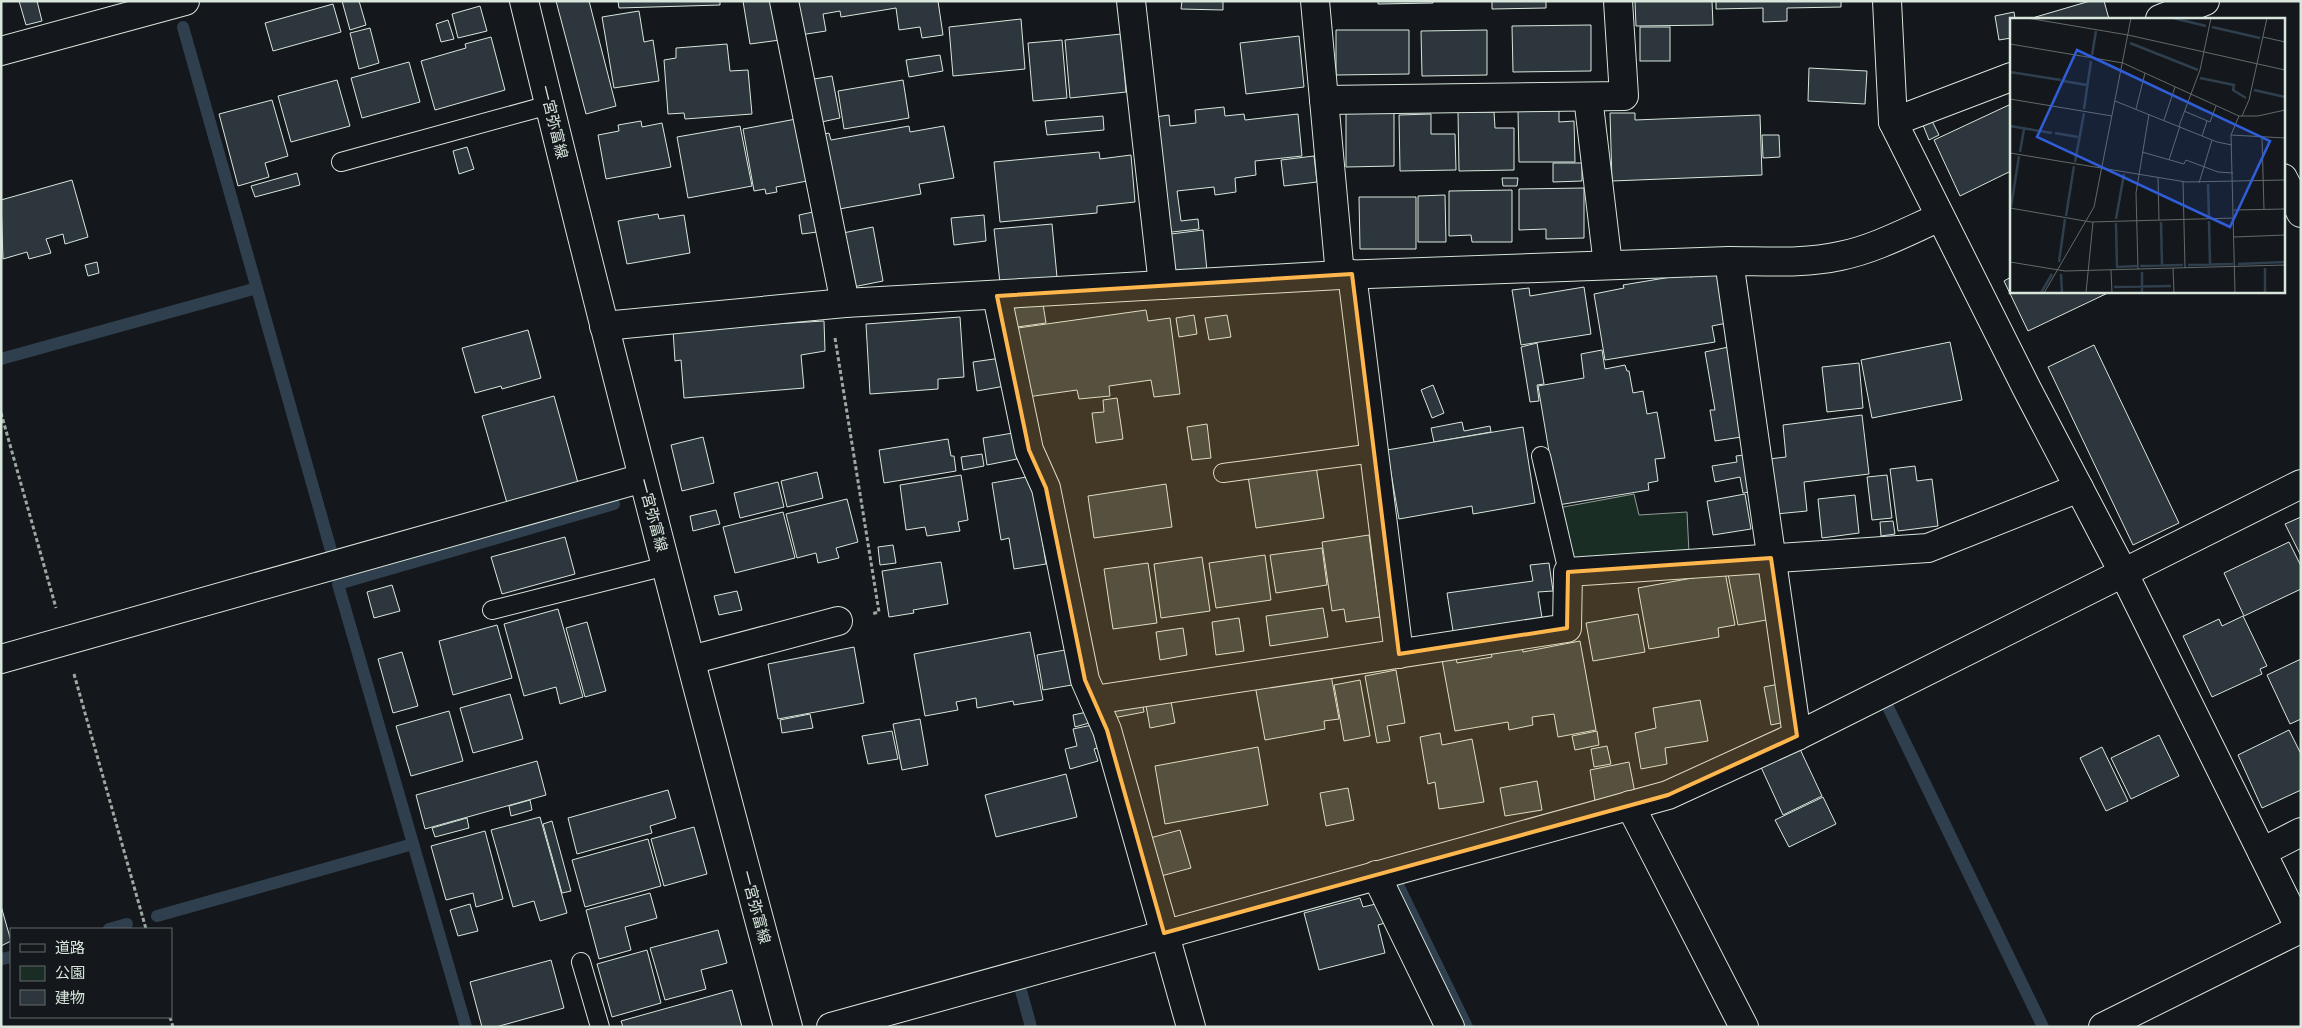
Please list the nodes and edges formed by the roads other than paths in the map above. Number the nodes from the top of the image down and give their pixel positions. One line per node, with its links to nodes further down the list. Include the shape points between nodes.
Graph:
1 (185, 1): 10 (street)
2 (524, 1): 14 (street, 一宮弥富線)
3 (784, 1): 25 (street)
4 (1131, 1): 23 (street)
5 (1315, 1): 13 (street)
6 (1618, 1): 12 (street, via 1624,96)
7 (1887, 1): 15 (street)
8 (2203, 8): 9 (street)
9 (2164, 18)
10 (1, 51)
11 (2010, 77): 15 (street)
12 (1588, 97): 13 (street); 21 (street)
13 (1324, 100): 22 (street)
14 (550, 106): 16 (lane); 26 (street, 一宮弥富線)
15 (1893, 122): 19 (street)
16 (341, 162)
17 (2284, 180): 18 (street)
18 (2301, 213)
19 (1940, 217): 20 (street, via 1871,247 1840,256 1784,262); 32 (street)
20 (1729, 260): 21 (street); 33 (street)
21 (1608, 265): 22 (street)
22 (1346, 274): 23 (street); 27 (street)
23 (1163, 285): 24 (street)
24 (998, 296): 25 (street); 42 (street, via 1030,450 1046,488 1085,680)
25 (837, 304): 26 (street)
26 (604, 326): 30 (street, 一宮弥富線)
27 (1374, 453): 29 (lane); 39 (street)
28 (1541, 456): 35 (lane)
29 (1223, 473)
30 (643, 478): 34 (street, 一宮弥富線); 40 (street)
31 (2301, 484): 36 (street)
32 (2079, 488): 33 (street, via 1928,548); 36 (street)
33 (1771, 558): 35 (street); 43 (street)
34 (666, 566): 37 (lane); 41 (street, 一宮弥富線)
35 (1568, 572): 39 (street, via 1567,628)
36 (2123, 572): 43 (street); 46 (street)
37 (492, 610)
38 (838, 621): 41 (street)
39 (1399, 654): 42 (street)
40 (1, 659)
41 (691, 660): 52 (street, 一宮弥富線)
42 (1094, 700): 49 (street, via 1107,730)
43 (1797, 736): 44 (street, via 1668,795)
44 (1630, 805): 47 (street); 56 (street)
45 (2301, 832): 46 (street)
46 (2262, 852): 48 (street)
47 (1376, 875): 49 (street); 55 (street)
48 (2300, 930): 57 (street)
49 (1164, 933): 53 (street); 54 (street)
50 (581, 962): 51 (lane)
51 (600, 1027)
52 (788, 1027)
53 (831, 1027)
54 (1191, 1027)
55 (1450, 1027)
56 (1744, 1027)
57 (2103, 1027)

